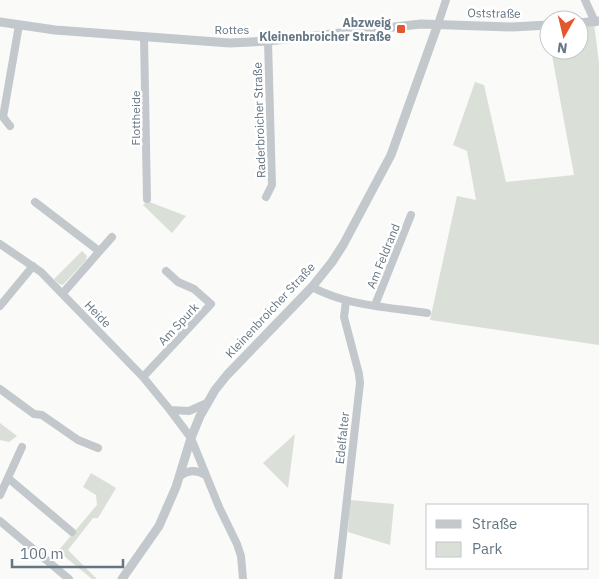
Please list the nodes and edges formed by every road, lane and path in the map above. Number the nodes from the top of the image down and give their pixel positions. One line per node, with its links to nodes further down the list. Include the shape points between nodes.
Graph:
1 (446, 0): 5 (street)
2 (585, 0): 4 (street)
3 (0, 22): 6 (street, Rottes)
4 (597, 22)
5 (438, 24): 7 (street, Oststraße); 9 (street, Rottes); 20 (street, Kleinenbroicher Straße, via 382,173 343,245)
6 (19, 25): 8 (street, Rottes); 10 (street, via 3,118)
7 (539, 26)
8 (144, 37): 9 (street, Rottes, via 230,43); 12 (street, Flottheide)
9 (268, 41): 11 (street, Raderbroicher Straße, via 272,186)
10 (10, 126)
11 (266, 197)
12 (147, 199)
13 (35, 202): 17 (street)
14 (411, 215): 23 (street, Am Feldrand)
15 (112, 237): 17 (street)
16 (0, 244): 18 (street, Heide)
17 (99, 250): 21 (street)
18 (33, 266): 21 (street, Heide); 24 (street)
19 (166, 271): 26 (street, Am Spurk, via 211,304)
20 (312, 287): 22 (street, Am Feldrand); 28 (street, Kleinenbroicher Straße, via 227,375)
21 (62, 293): 26 (street, Heide)
22 (346, 301): 23 (street, Am Feldrand); 42 (street, Edelfalter, via 344,317 360,378)
23 (375, 305): 25 (street, Am Feldrand)
24 (0, 306)
25 (427, 313)
26 (143, 377): 29 (street, Heide)
27 (0, 389): 32 (street, via 34,414 42,415 78,440)
28 (206, 403): 29 (street, via 189,411); 30 (street, Kleinenbroicher Straße)
29 (170, 410): 30 (street, Heide)
30 (191, 438): 33 (street, Heide); 34 (street, Kleinenbroicher Straße)
31 (22, 448): 35 (street)
32 (98, 448)
33 (205, 475): 34 (street, via 191,471); 41 (street, Heide, via 239,550)
34 (180, 476): 40 (street, Kleinenbroicher Straße, via 159,526)
35 (8, 478): 36 (street); 38 (street)
36 (0, 495)
37 (0, 522): 39 (street)
38 (72, 532)
39 (69, 579)
40 (122, 579)
41 (243, 579)
42 (338, 579)

